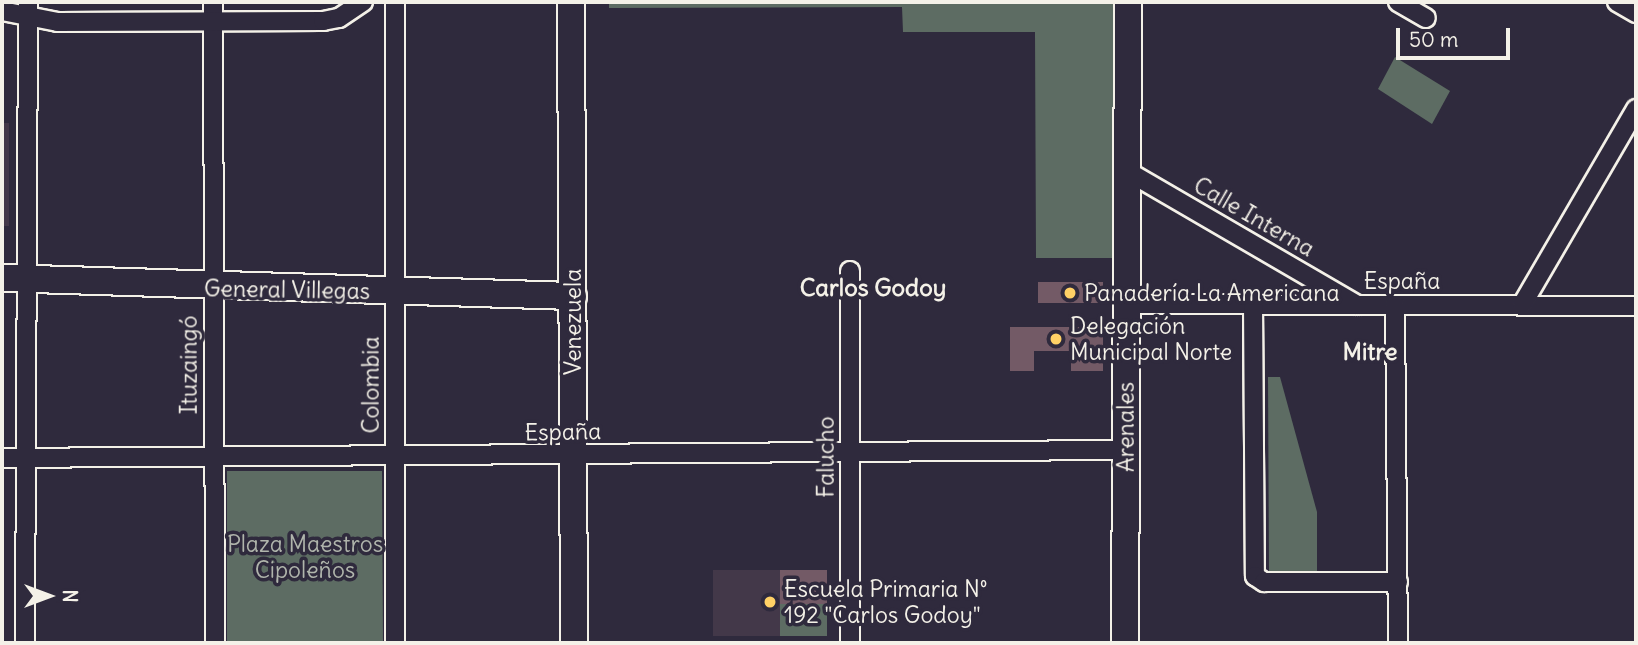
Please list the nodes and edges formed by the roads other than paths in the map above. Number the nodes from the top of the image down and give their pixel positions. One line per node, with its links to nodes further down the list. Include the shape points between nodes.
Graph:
1 (213, 2): 12 (street, Ituzaingó)
2 (363, 2): 12 (street, via 328,20)
3 (395, 2): 18 (street, Colombia)
4 (572, 2): 19 (street, Venezuela)
5 (1128, 2): 14 (street, Arenales)
6 (1398, 2): 11 (street)
7 (1617, 2): 10 (street)
8 (28, 10): 9 (street); 12 (street); 16 (street)
9 (2, 11)
10 (1636, 13)
11 (1426, 18)
12 (213, 21): 17 (street, Ituzaingó)
13 (1636, 109): 24 (street)
14 (1127, 171): 20 (street, Arenales); 22 (street, Calle Interna)
15 (850, 271): 27 (street, Falucho)
16 (14, 279): 17 (street, General Villegas); 30 (street)
17 (214, 288): 18 (street, General Villegas); 31 (street, Ituzaingó)
18 (395, 292): 19 (street, General Villegas); 32 (street, Colombia)
19 (572, 296): 28 (street, Venezuela)
20 (1126, 304): 21 (street, España); 26 (street, Arenales)
21 (1253, 304): 22 (street, España); 33 (street, via 1255,576 1264,582)
22 (1357, 305): 23 (street, España)
23 (1395, 305): 24 (street, España); 33 (street)
24 (1522, 305): 25 (street, España)
25 (1636, 306)
26 (1126, 450): 27 (street, España); 39 (street, Arenales)
27 (850, 453): 28 (street, España); 38 (street, Falucho)
28 (573, 456): 32 (street, España); 37 (street, Venezuela)
29 (2, 458): 30 (street, España)
30 (25, 458): 31 (street, España); 34 (street)
31 (214, 458): 32 (street, España); 35 (street, Ituzaingó)
32 (395, 458): 36 (street, Colombia)
33 (1398, 582): 40 (street)
34 (25, 643)
35 (215, 643)
36 (395, 643)
37 (574, 643)
38 (850, 643)
39 (1125, 643)
40 (1398, 643)

